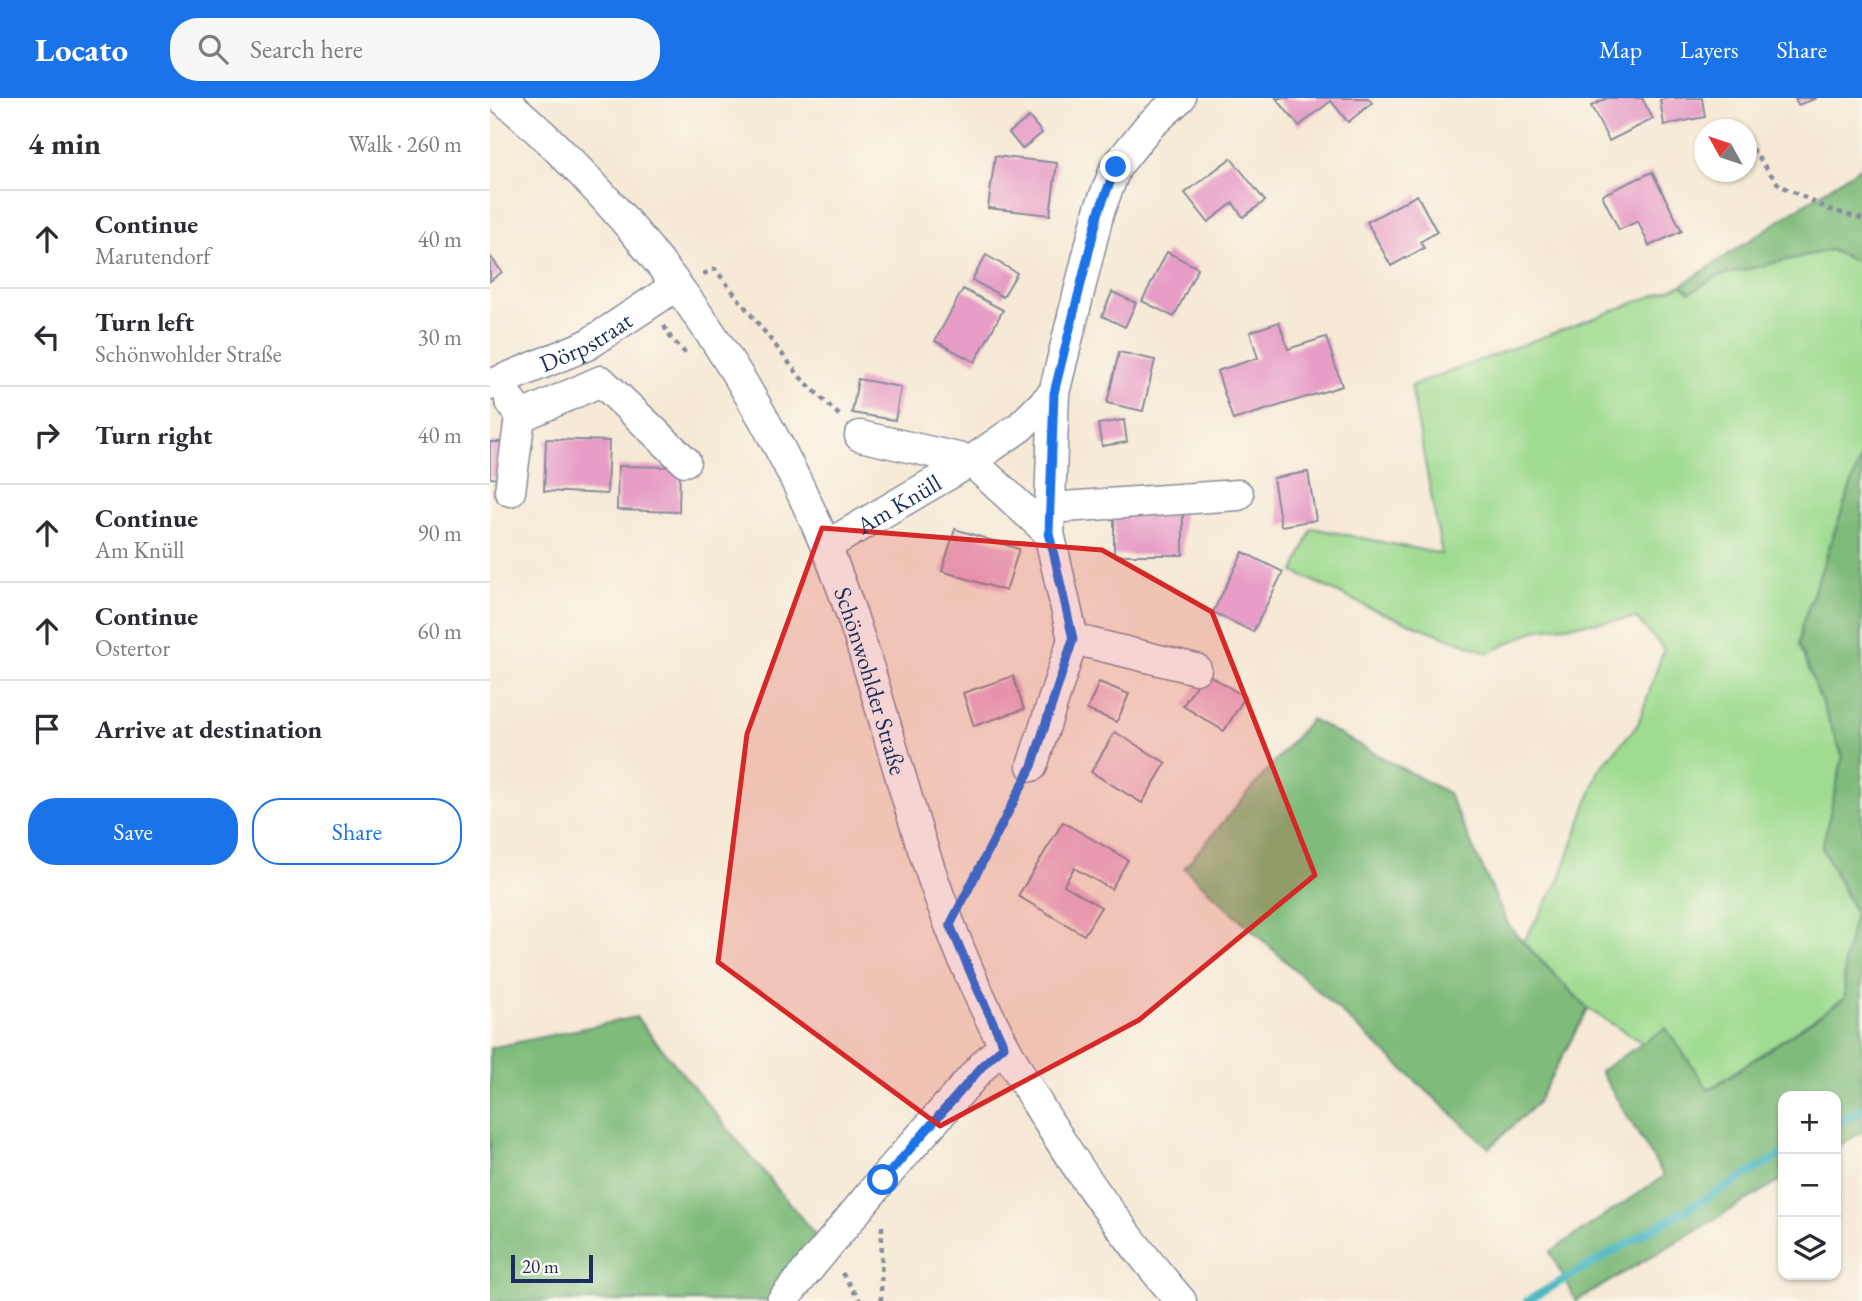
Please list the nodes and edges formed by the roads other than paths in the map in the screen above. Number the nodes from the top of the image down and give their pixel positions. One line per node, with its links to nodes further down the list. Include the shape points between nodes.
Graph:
1 (502, 98): 3 (street, Schönwohlder Straße, via 593,184)
2 (1180, 98): 7 (street, via 1148,127 1116,167 1099,211)
3 (676, 286): 4 (street, Dörpstraat); 15 (street, Schönwohlder Straße, via 717,342 782,451)
4 (587, 345): 5 (street); 6 (street, Dörpstraat)
5 (601, 381): 8 (street); 10 (street)
6 (494, 383): 8 (street)
7 (1054, 393): 11 (street, Am Knüll, via 1020,427); 14 (street)
8 (520, 417): 12 (street)
9 (860, 436): 11 (street)
10 (685, 461)
11 (971, 461): 14 (street); 15 (street, Am Knüll)
12 (510, 491)
13 (1238, 495): 14 (street)
14 (1049, 520): 16 (street)
15 (826, 546): 19 (street, Schönwohlder Straße, via 924,851 978,990)
16 (1073, 639): 17 (street); 18 (street)
17 (1196, 668)
18 (1032, 766)
19 (995, 1054): 20 (street); 21 (street, Schönwohlder Straße, via 1100,1201)
20 (782, 1301)
21 (1181, 1301)

